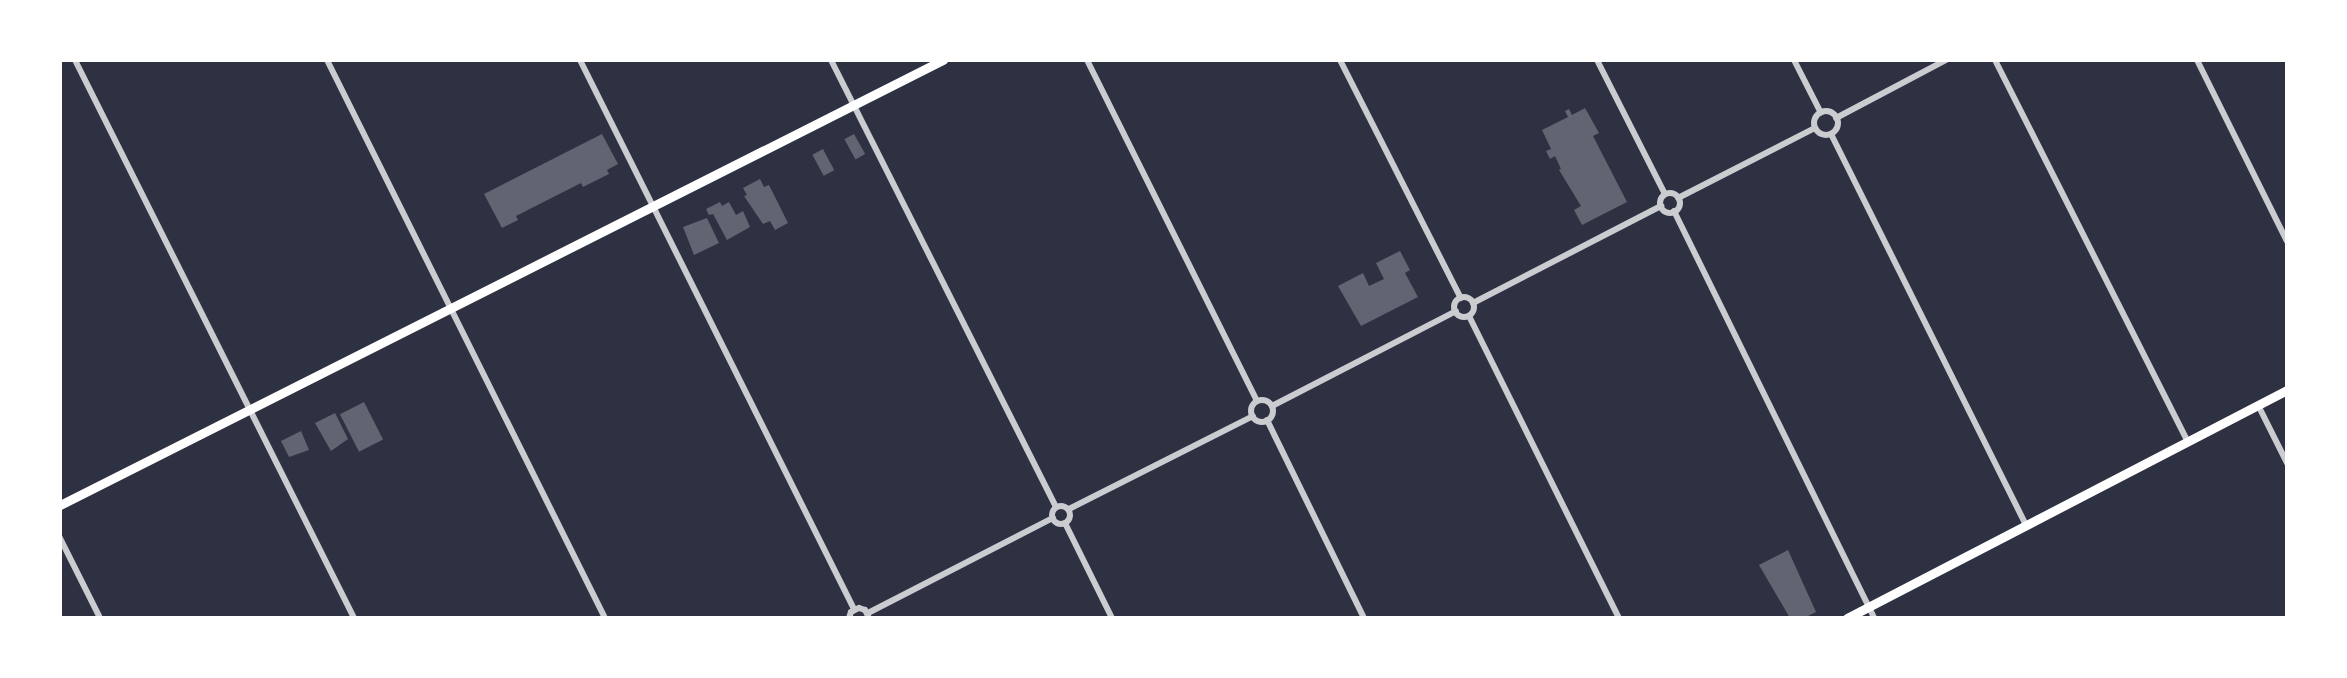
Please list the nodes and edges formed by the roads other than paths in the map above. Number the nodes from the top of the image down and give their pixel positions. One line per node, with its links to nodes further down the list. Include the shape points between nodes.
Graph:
1 (75, 60): 33 (street)
2 (327, 60): 26 (street)
3 (580, 60): 21 (street)
4 (831, 60): 13 (street)
5 (943, 60): 13 (main road)
6 (1087, 60): 30 (street)
7 (1340, 60): 24 (street)
8 (1597, 60): 18 (street)
9 (1794, 60): 14 (street)
10 (1946, 60): 15 (street)
11 (1995, 60): 36 (street)
12 (2197, 60): 23 (street)
13 (854, 105): 21 (main road); 39 (street)
14 (1821, 113): 15 (street); 16 (street)
15 (1836, 118): 17 (street)
16 (1815, 128): 17 (street, via 1822,135); 19 (street)
17 (1831, 134): 43 (street)
18 (1665, 194): 19 (street); 20 (street)
19 (1678, 198): 22 (street)
20 (1661, 206): 22 (street); 25 (street)
21 (654, 208): 26 (main road); 46 (street)
22 (1674, 211): 45 (street)
23 (2287, 241)
24 (1461, 298): 25 (street); 27 (street)
25 (1473, 303): 28 (street)
26 (451, 311): 33 (main road); 50 (street)
27 (1456, 311): 28 (street); 32 (street)
28 (1469, 316): 54 (street)
29 (2287, 390): 31 (main road)
30 (1257, 401): 32 (street); 34 (street)
31 (2258, 405): 36 (main road); 37 (street)
32 (1272, 406): 35 (street)
33 (252, 410): 38 (main road); 49 (street)
34 (1253, 416): 35 (street); 40 (street)
35 (1267, 420): 53 (street)
36 (2188, 442): 43 (main road)
37 (2287, 463)
38 (60, 505)
39 (1056, 507): 40 (street); 41 (street)
40 (1069, 509): 42 (street)
41 (1053, 518): 42 (street); 47 (street)
42 (1065, 523): 52 (street)
43 (2026, 525): 45 (main road)
44 (60, 538): 48 (street)
45 (1869, 607): 55 (main road); 56 (street)
46 (854, 609): 47 (street, via 862,608); 51 (street)
47 (869, 616)
48 (100, 618)
49 (354, 618)
50 (605, 618)
51 (849, 618)
52 (1112, 618)
53 (1364, 618)
54 (1619, 618)
55 (1847, 618)
56 (1874, 618)

